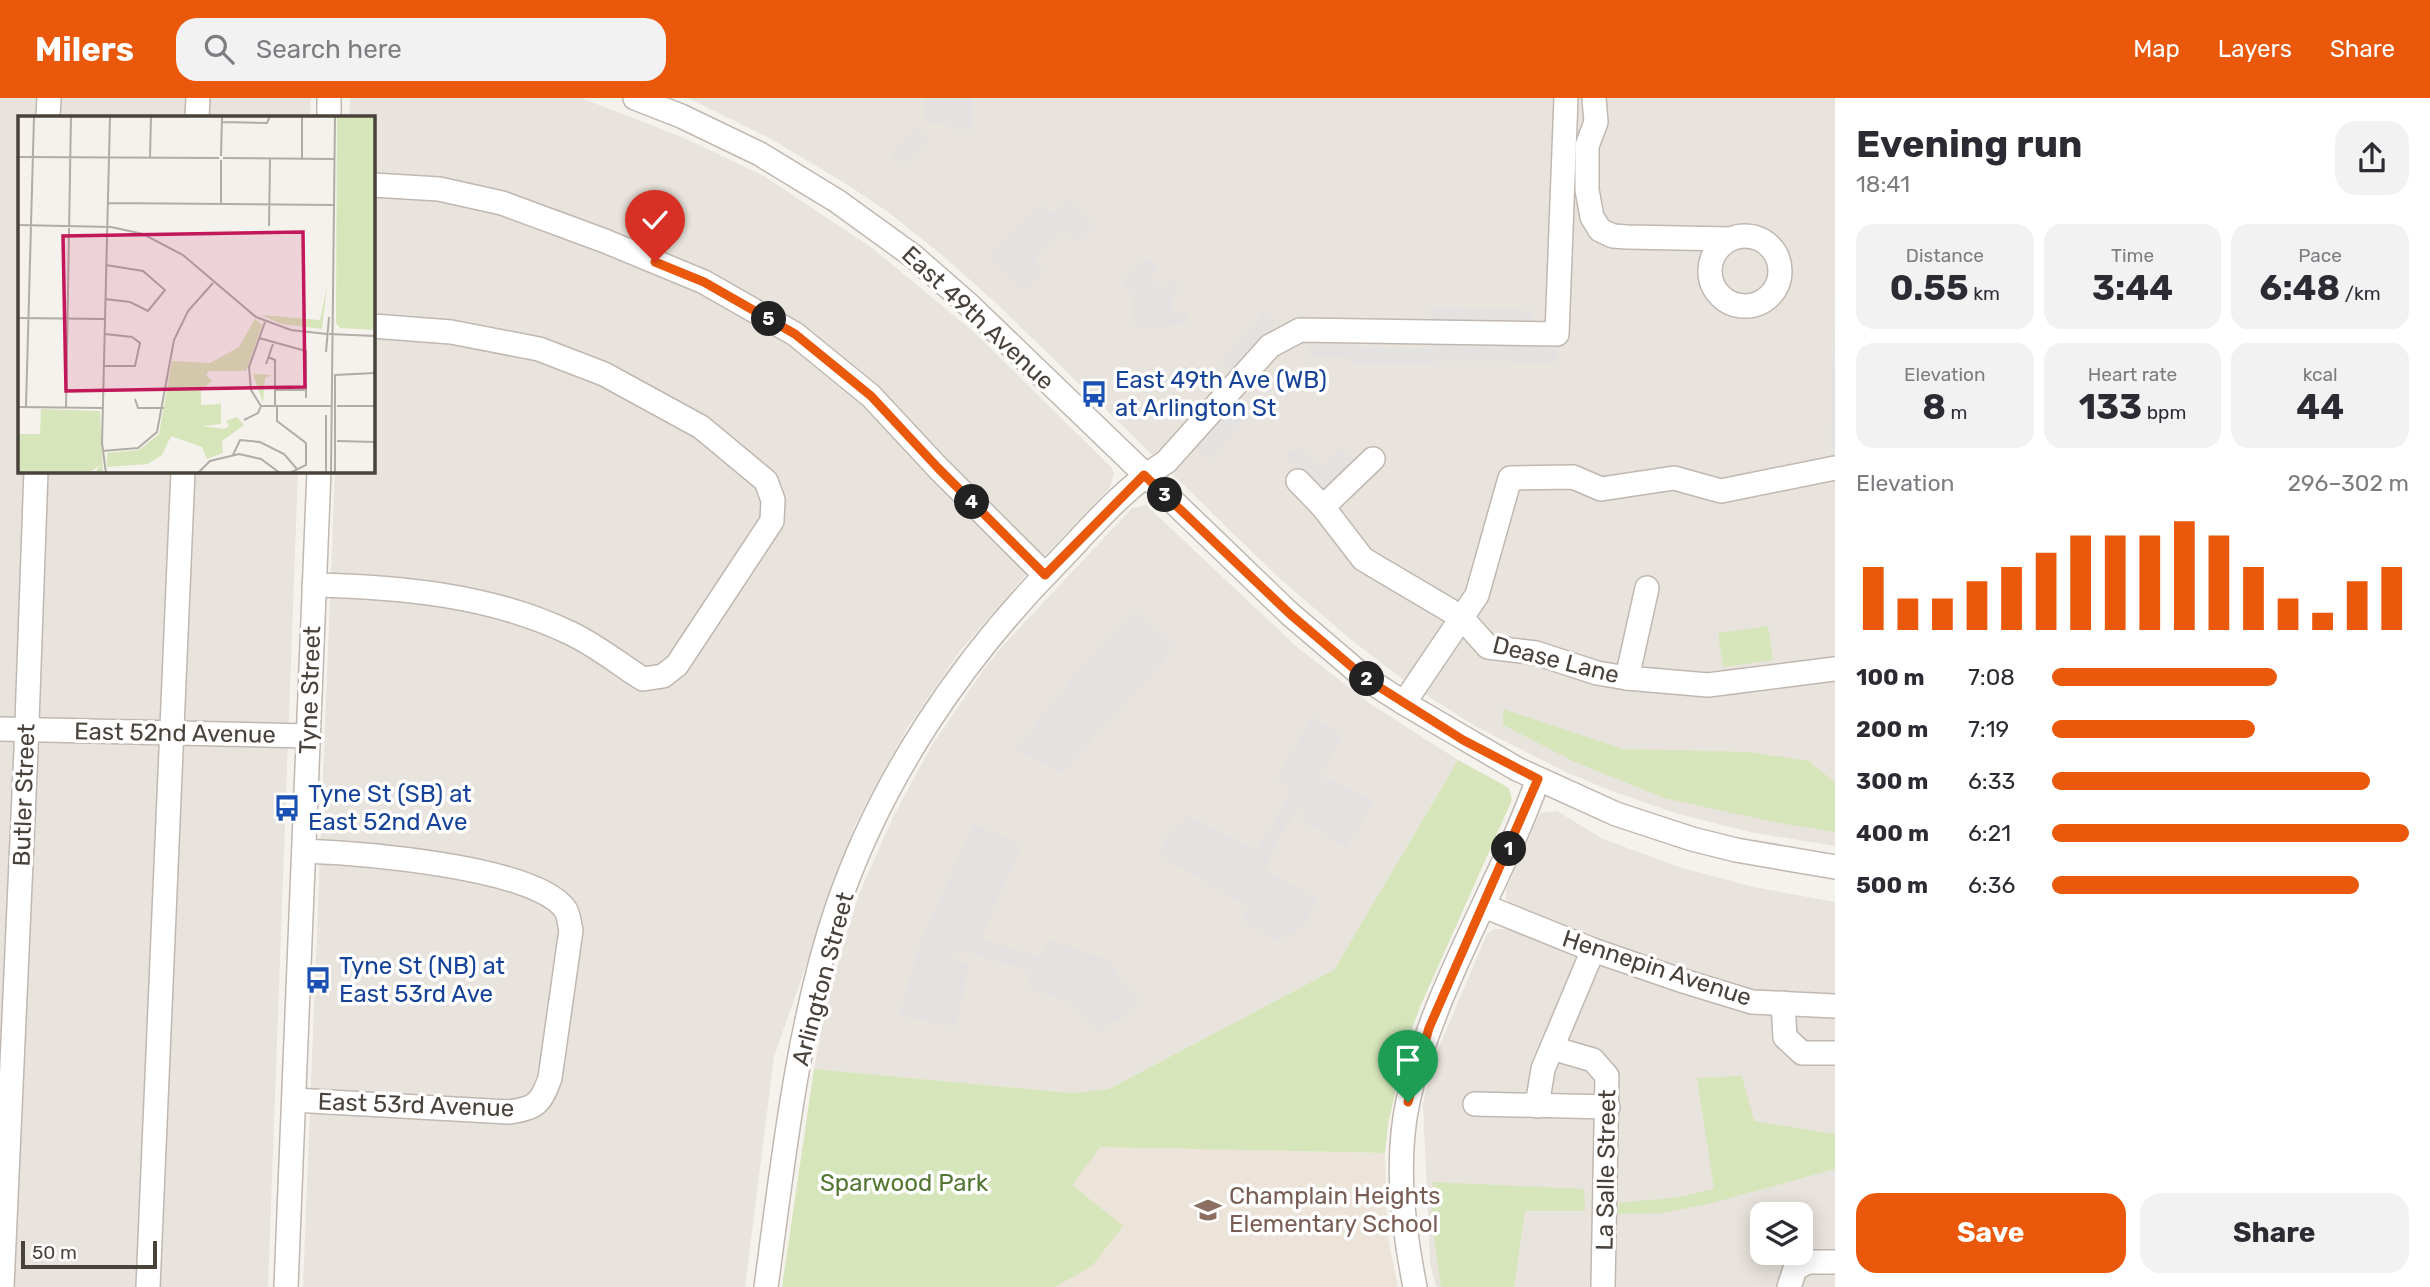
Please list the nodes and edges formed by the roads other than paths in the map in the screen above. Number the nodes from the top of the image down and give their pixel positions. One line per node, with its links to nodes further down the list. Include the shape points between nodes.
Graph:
1 (49, 98): 7 (street)
2 (198, 98): 8 (street)
3 (329, 98): 9 (street)
4 (635, 98): 18 (street, East 49th Avenue, via 760,154 904,249 969,305)
5 (1566, 98): 18 (street, Arlington Street, via 1557,334 1300,330 1270,346 1166,462)
6 (1594, 98): 11 (street, via 1596,122 1587,146 1587,190 1592,217 1600,230 1627,237)
7 (48, 116)
8 (197, 116)
9 (329, 116)
10 (374, 185): 21 (street, via 439,189 515,208 704,282 795,334 871,396)
11 (1731, 239)
12 (374, 326): 22 (street, via 451,332 539,349 604,374 701,427 766,481 773,499 772,521 677,665 663,676 643,679 572,634 507,609 395,588)
13 (1373, 459): 20 (street)
14 (1835, 468): 24 (street, via 1721,491 1674,478 1601,489 1573,477 1510,478 1477,595)
15 (36, 472): 29 (street, Butler Street)
16 (183, 472): 30 (street)
17 (318, 472): 22 (street, Tyne Street)
18 (1144, 475): 21 (street, Arlington Street); 27 (street, East 49th Avenue, via 1290,614 1365,678)
19 (1298, 481): 20 (street, Dease Lane)
20 (1323, 507): 24 (street, Dease Lane, via 1363,559)
21 (1045, 575): 49 (street, Arlington Street, via 949,690 882,804 837,907 793,1094)
22 (314, 585): 31 (street, Tyne Street)
23 (1647, 588): 26 (street)
24 (1461, 617): 26 (street, Dease Lane, via 1488,648 1536,653); 27 (street)
25 (1835, 669): 26 (street, Dease Lane, via 1708,685)
26 (1627, 678)
27 (1404, 703): 32 (street, East 49th Avenue)
28 (0, 729): 29 (street, East 52nd Avenue)
29 (27, 729): 30 (street, East 52nd Avenue); 46 (street, Butler Street)
30 (173, 733): 31 (street, East 52nd Avenue); 47 (street)
31 (308, 736): 33 (street, Tyne Street)
32 (1538, 779): 34 (street, East 49th Avenue, via 1616,814 1692,839); 35 (street)
33 (304, 851): 41 (street, Tyne Street); 41 (street, East 53rd Avenue, via 421,861 516,881 548,894 566,910 571,930 550,1078 537,1105 508,1112)
34 (1835, 867)
35 (1484, 906): 36 (street, Hennepin Avenue); 50 (street, via 1429,1028 1408,1102 1401,1190)
36 (1593, 950): 37 (street, Hennepin Avenue, via 1752,1002); 39 (street)
37 (1783, 1003): 38 (street, Hennepin Avenue); 40 (street, via 1785,1037 1802,1053)
38 (1835, 1006)
39 (1552, 1048): 43 (street); 44 (street, La Salle Street, via 1593,1060 1607,1076)
40 (1835, 1053)
41 (294, 1100): 48 (street, Tyne Street)
42 (1475, 1104): 43 (street)
43 (1537, 1106): 44 (street)
44 (1608, 1107): 51 (street, La Salle Street)
45 (1835, 1262): 52 (street, via 1807,1262 1795,1269)
46 (2, 1287)
47 (148, 1287)
48 (286, 1287)
49 (766, 1287)
50 (1415, 1287)
51 (1604, 1287)
52 (1789, 1287)

